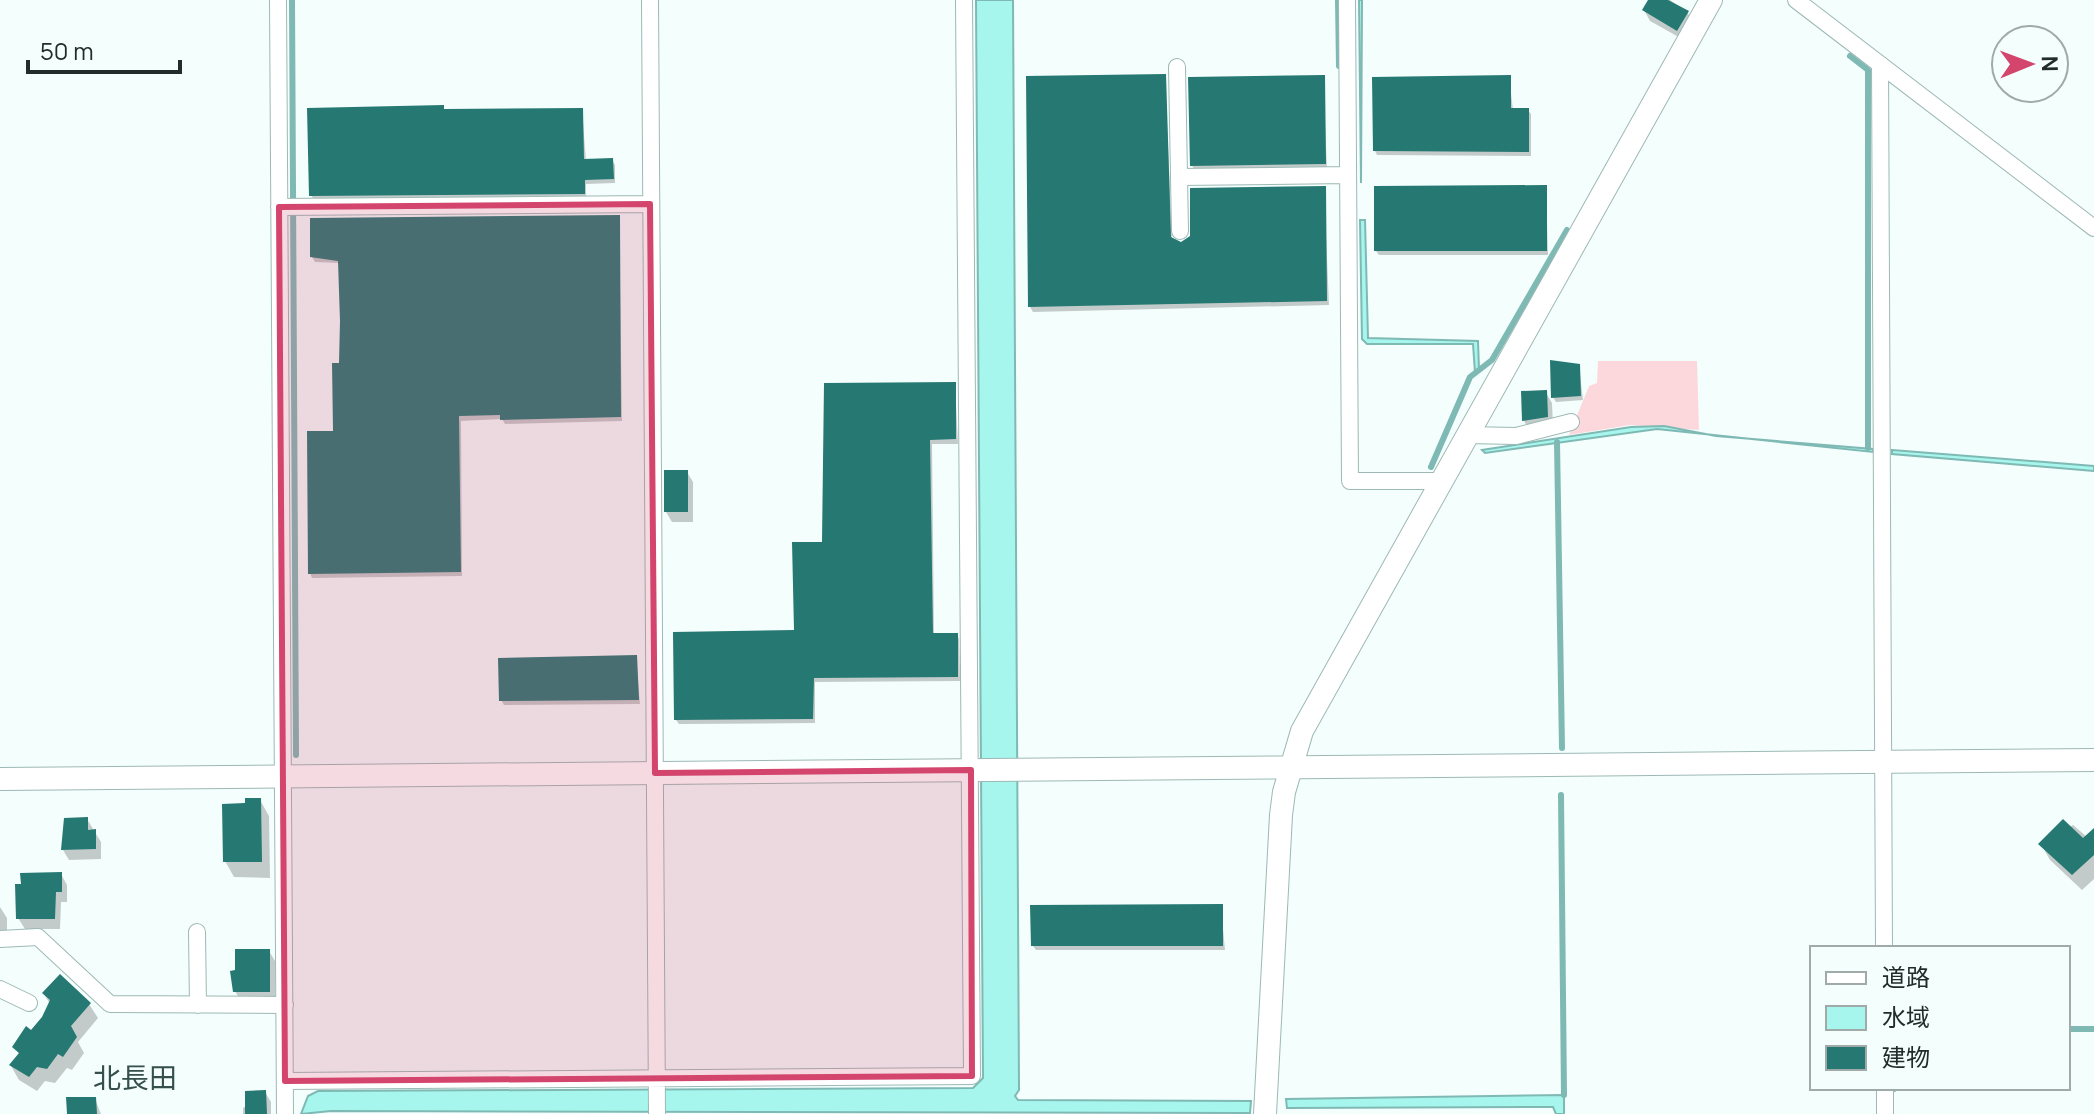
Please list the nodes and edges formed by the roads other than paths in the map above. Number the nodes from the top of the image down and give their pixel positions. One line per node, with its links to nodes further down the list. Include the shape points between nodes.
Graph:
1 (278, 0): 12 (street)
2 (650, 0): 11 (street)
3 (964, 0): 21 (street)
4 (1347, 0): 9 (street)
5 (1711, 0): 16 (street)
6 (1796, 0): 7 (street)
7 (1880, 64): 13 (street); 19 (street)
8 (1177, 67): 10 (street)
9 (1348, 175): 10 (street); 17 (street, via 1350,481)
10 (1179, 177): 14 (street)
11 (650, 204): 12 (street); 23 (street)
12 (279, 207): 22 (street)
13 (2094, 228)
14 (1180, 231)
15 (1571, 422): 16 (street, via 1516,436)
16 (1467, 435): 17 (street)
17 (1442, 481): 20 (street, via 1302,731)
18 (2094, 760): 19 (street)
19 (1883, 765): 20 (street); 27 (street)
20 (1290, 768): 21 (street); 37 (street, via 1281,815)
21 (975, 770): 23 (street); 32 (street, via 972,1076)
22 (284, 773): 23 (street); 24 (street); 31 (street)
23 (655, 773): 32 (street)
24 (0, 779)
25 (197, 932): 30 (street)
26 (0, 939): 30 (street, via 38,937 110,1004)
27 (1884, 946)
28 (0, 989): 29 (street)
29 (29, 1003)
30 (198, 1005): 31 (street)
31 (285, 1005): 33 (street)
32 (656, 1079): 33 (street); 36 (street)
33 (285, 1081): 35 (street)
34 (1885, 1090): 38 (street)
35 (285, 1114)
36 (657, 1114)
37 (1265, 1114)
38 (1885, 1114)

